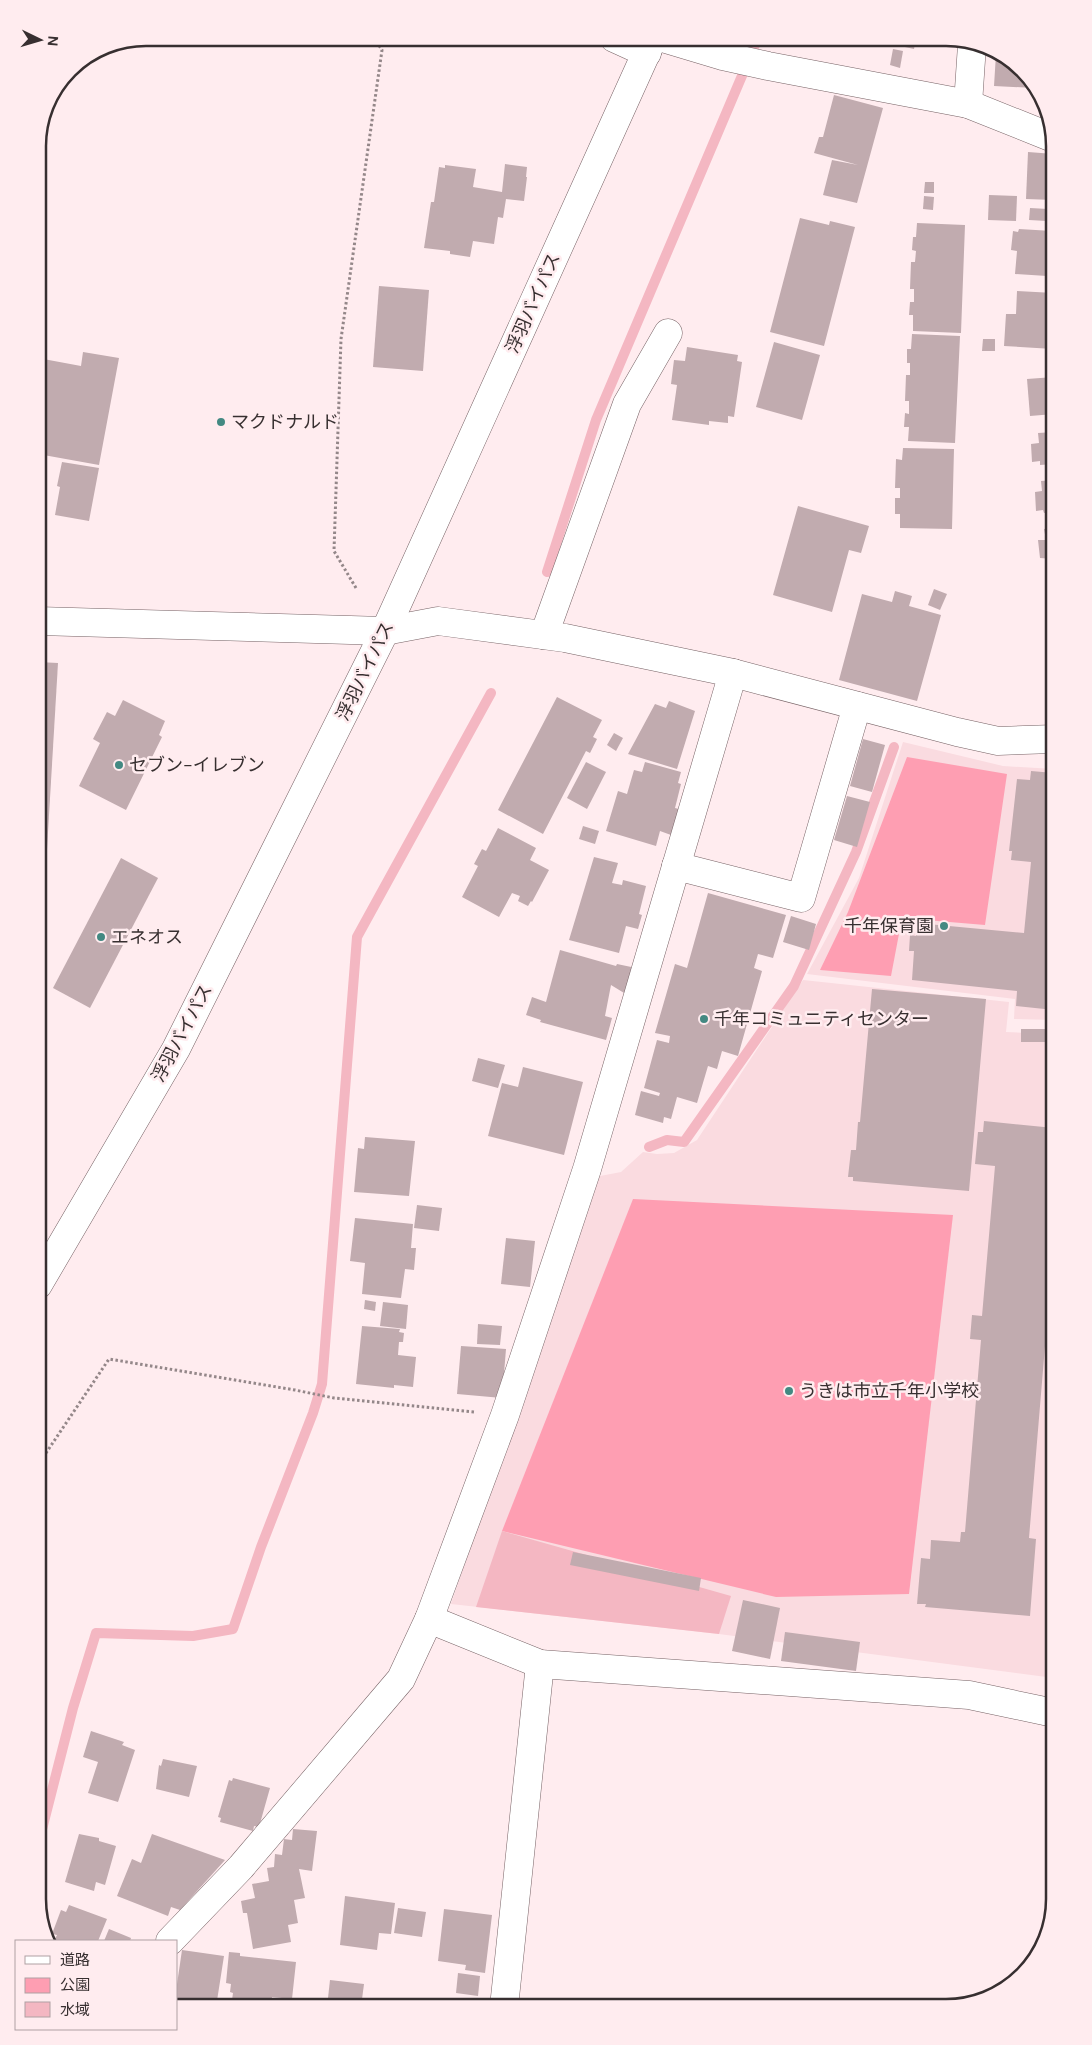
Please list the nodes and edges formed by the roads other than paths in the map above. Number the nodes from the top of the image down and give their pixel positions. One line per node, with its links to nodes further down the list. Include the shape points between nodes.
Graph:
1 (653, 46): 8 (main road, 浮羽バイパス)
2 (670, 46): 4 (main road)
3 (972, 50): 4 (main road)
4 (968, 104): 5 (main road)
5 (1045, 135)
6 (668, 333): 9 (main road, via 627,404)
7 (46, 621): 8 (main road)
8 (385, 631): 9 (main road, via 438,621); 14 (main road, 浮羽バイパス, via 176,1049)
9 (544, 635): 10 (main road)
10 (733, 673): 11 (main road); 13 (main road)
11 (857, 706): 12 (main road, via 998,741); 13 (main road, via 801,898)
12 (1046, 739)
13 (676, 866): 15 (main road, via 587,1169 505,1415)
14 (46, 1271)
15 (429, 1619): 16 (main road); 18 (main road, via 401,1679 241,1867)
16 (540, 1664): 17 (main road, via 969,1695); 19 (main road)
17 (1046, 1712)
18 (171, 1940)
19 (505, 1999)

